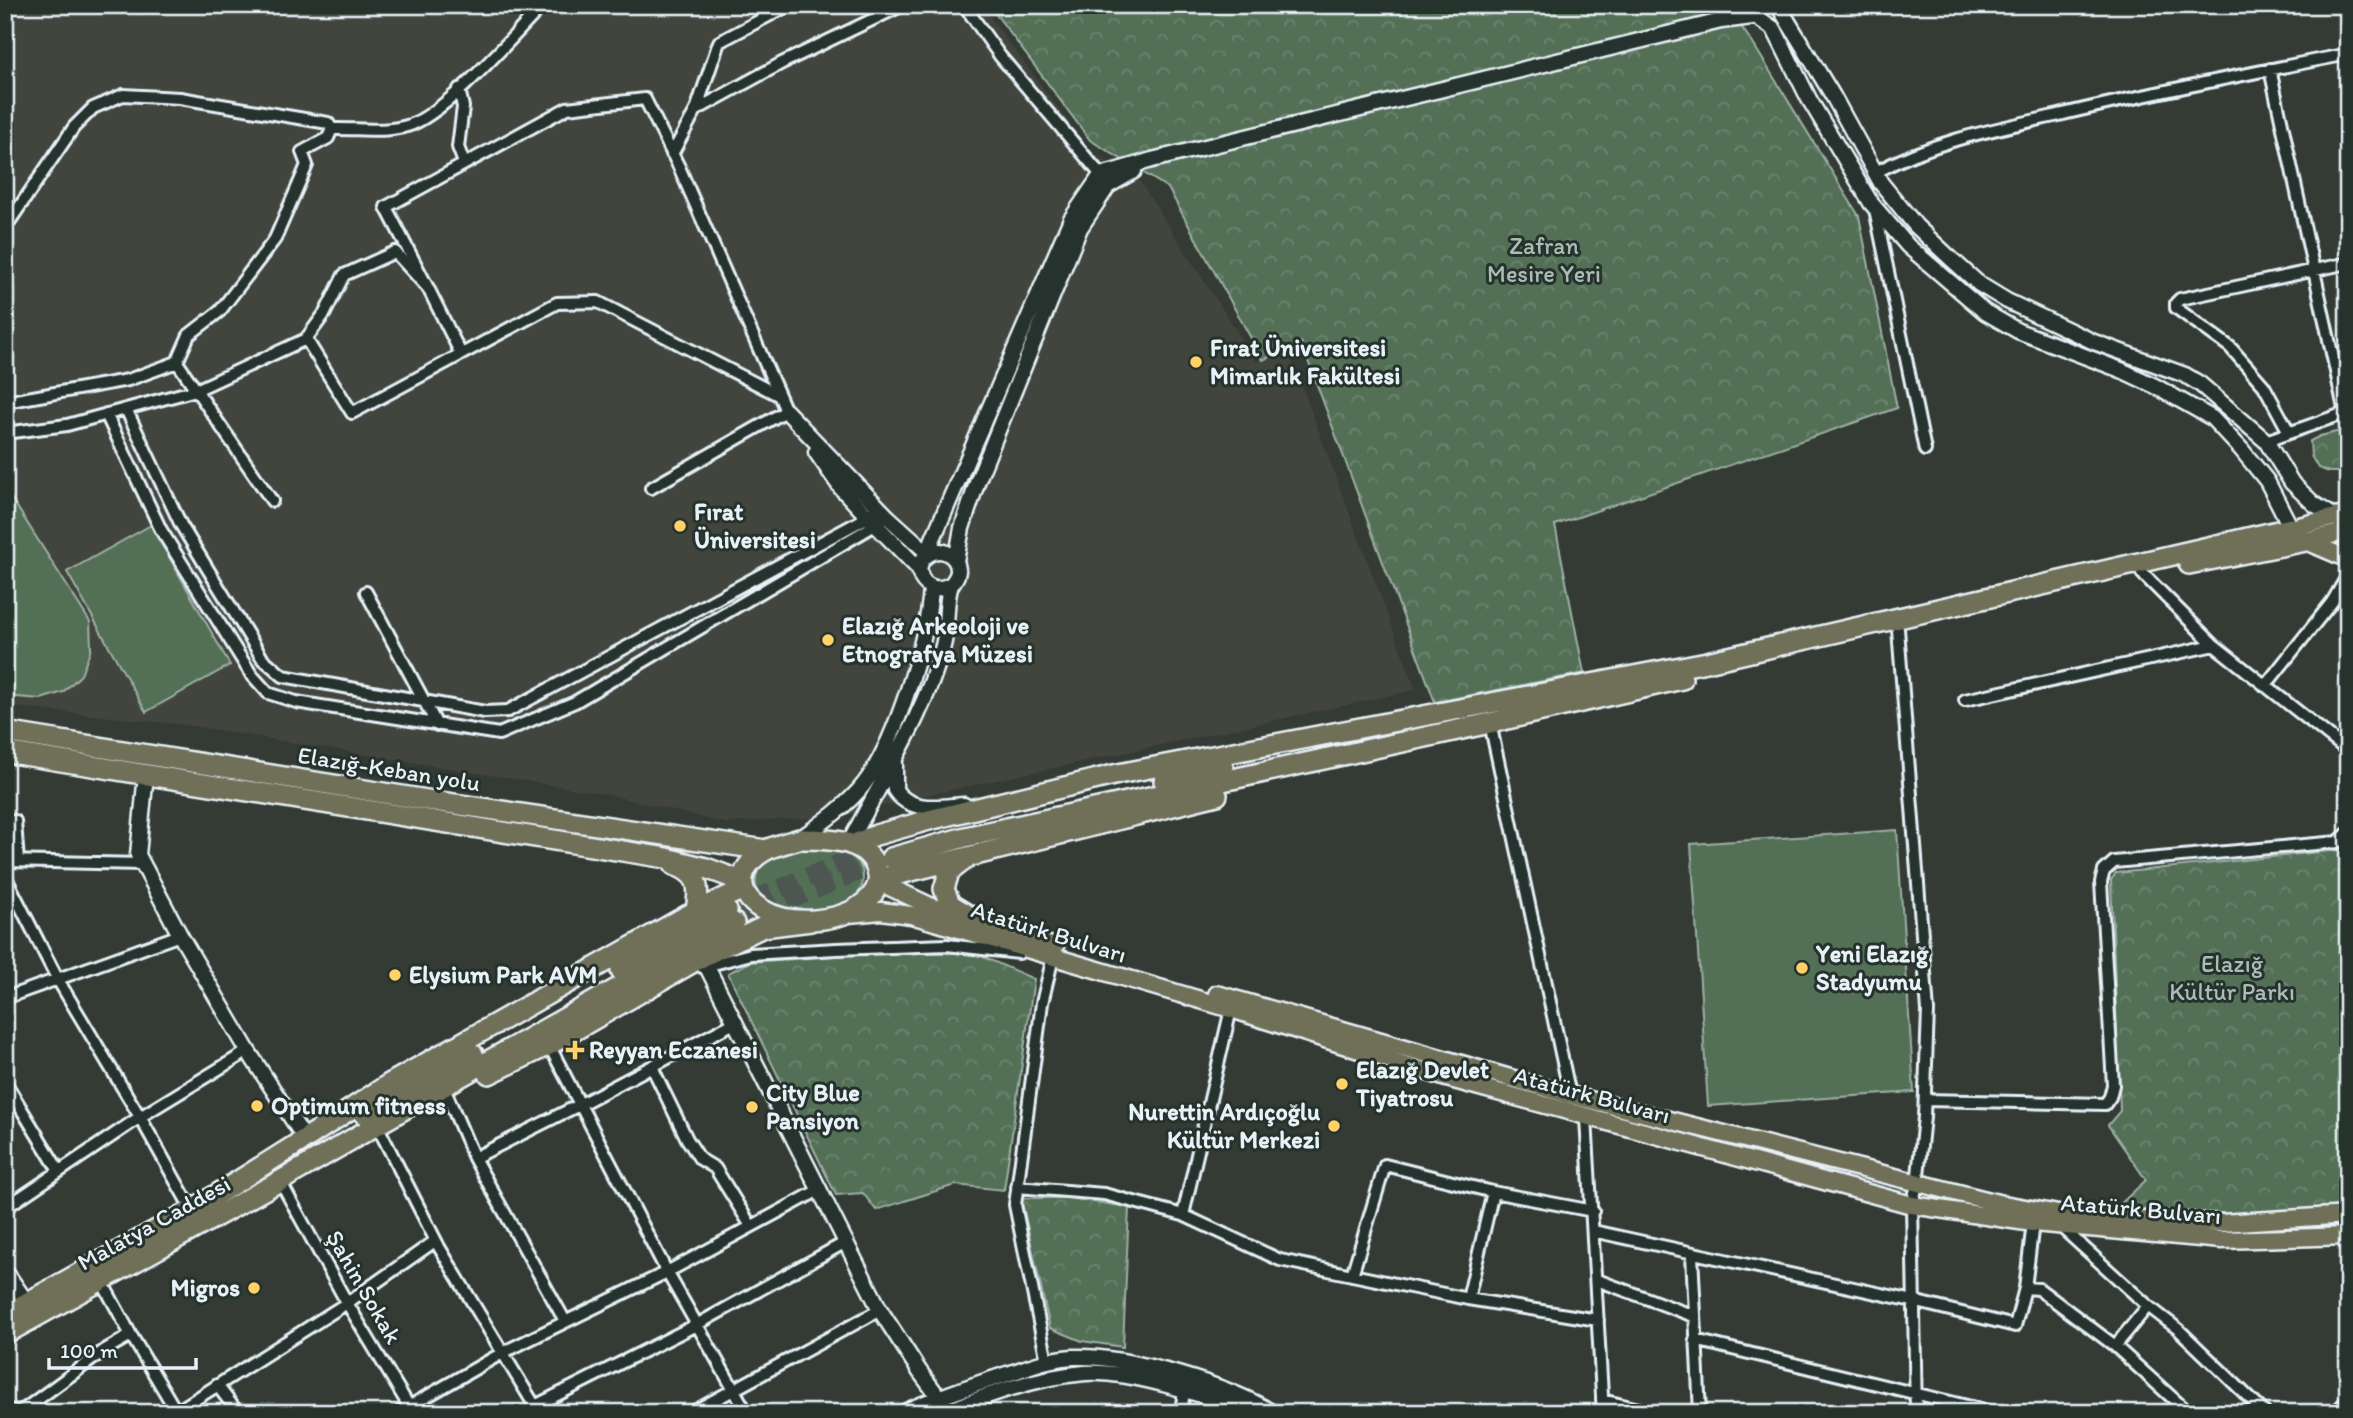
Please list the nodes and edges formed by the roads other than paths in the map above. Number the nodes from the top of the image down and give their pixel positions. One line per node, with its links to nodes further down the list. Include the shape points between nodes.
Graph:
1 (543, 5): 11 (street)
2 (789, 5): 12 (street, via 719,42)
3 (903, 5): 12 (street)
4 (964, 5): 18 (street, via 1000,56)
5 (1741, 5): 7 (street); 8 (street)
6 (1777, 5): 7 (street, via 1770,15); 17 (street)
7 (1755, 18): 8 (street); 19 (street, via 1774,29 1838,151)
8 (1721, 21): 15 (street)
9 (2348, 54): 10 (street)
10 (2270, 69): 17 (street, via 1969,135); 22 (street)
11 (459, 89): 13 (street, via 422,120 407,126); 16 (street, via 463,107 458,147)
12 (696, 110): 14 (street)
13 (332, 129): 20 (street, via 328,123 180,98 123,95 93,108 74,127); 26 (street, via 328,138 302,152 307,165 275,239 220,311 189,335)
14 (672, 154): 16 (street, via 645,99 567,108); 28 (street)
15 (1152, 160): 18 (street); 47 (street, via 1108,186 1080,228 978,481)
16 (464, 163): 23 (street, via 386,207)
17 (1876, 173): 35 (street, via 1916,226 1979,284 2050,323 2185,375)
18 (1101, 175): 45 (street, via 1071,219)
19 (1875, 208): 36 (street); 42 (street, via 1908,246 1985,312 2018,331 2121,370 2212,418 2267,481)
20 (5, 228)
21 (2348, 263): 22 (street)
22 (2314, 271): 33 (street, via 2345,413); 33 (street, via 2180,299 2175,305 2230,347 2263,386)
23 (428, 288): 24 (street, via 395,253 344,275); 25 (street)
24 (306, 339): 25 (street, via 352,413); 27 (street)
25 (461, 355): 28 (street, via 557,303 598,302)
26 (177, 362): 27 (street); 29 (street, via 128,380)
27 (196, 390): 30 (street); 38 (street)
28 (778, 395): 31 (street)
29 (5, 402)
30 (126, 409): 32 (street); 58 (street, via 181,525 262,658 283,676)
31 (786, 411): 37 (street); 39 (street); 41 (street, via 841,488)
32 (106, 414): 34 (street, via 67,425); 61 (street, via 161,530 251,674 268,693 296,702)
33 (2289, 432): 35 (street)
34 (5, 433)
35 (2266, 441): 40 (street, via 2292,483 2314,504)
36 (1925, 450)
37 (651, 488)
38 (272, 501)
39 (885, 513): 41 (street); 45 (street)
40 (2343, 518): 42 (main road)
41 (872, 521): 48 (street); 58 (street, via 508,711); 61 (street, via 575,702 499,734)
42 (2291, 528): 44 (main road); 59 (highway, via 1707,662)
43 (2348, 531): 44 (main road)
44 (2306, 541): 46 (main road); 49 (highway)
45 (930, 553): 47 (street, via 947,552); 48 (street)
46 (2348, 559)
47 (956, 561): 51 (street, via 957,575)
48 (919, 569): 52 (street)
49 (2142, 573): 54 (highway); 55 (street)
50 (2348, 575): 56 (street)
51 (950, 585): 52 (street); 65 (street, via 944,643 934,677)
52 (931, 588): 70 (street, via 918,655 888,743 864,785)
53 (366, 592): 58 (street)
54 (1898, 629): 60 (highway); 98 (street, via 1928,1011)
55 (2214, 645): 56 (street); 57 (street)
56 (2265, 685): 63 (street)
57 (1965, 699)
58 (424, 702): 61 (street)
59 (1479, 705): 60 (highway, via 889,851); 67 (highway, via 1118,774)
60 (1490, 723): 74 (highway); 97 (street)
61 (437, 725)
62 (5, 732): 72 (highway, Elazığ-Keban yolu)
63 (2348, 751)
64 (5, 752): 66 (highway, Elazığ-Keban yolu)
65 (896, 758): 67 (street, via 895,790 908,804); 71 (street)
66 (146, 775): 73 (highway, Elazığ-Keban yolu); 77 (street, via 138,855)
67 (1003, 803): 71 (highway)
68 (5, 820): 76 (street, via 15,821)
69 (2348, 833): 98 (street, via 2339,842 2114,862 2101,882 2113,1085 2105,1104)
70 (799, 839): 71 (highway); 72 (highway)
71 (850, 844): 79 (highway, via 862,848 876,865)
72 (766, 850): 80 (highway, via 753,862)
73 (650, 856): 80 (highway, Elazığ-Keban yolu, via 706,868); 81 (highway, via 682,868 694,878 700,891)
74 (969, 857): 79 (highway); 84 (highway, via 948,872 944,889 950,904)
75 (5, 861): 76 (street)
76 (18, 862): 77 (street)
77 (142, 864): 85 (street)
78 (5, 876): 88 (street)
79 (879, 880): 82 (highway, via 863,904); 84 (main road, Atatürk Bulvarı, via 930,906)
80 (742, 885): 81 (highway); 83 (highway, via 750,901 764,911)
81 (696, 910): 103 (highway, via 389,1084)
82 (840, 915): 83 (highway); 86 (main road, Atatürk Bulvarı, via 881,911 911,915)
83 (811, 921): 87 (highway, via 763,927)
84 (978, 921): 97 (main road, Atatürk Bulvarı, via 1107,963)
85 (180, 935): 88 (street); 93 (street)
86 (1053, 957): 87 (street, via 947,945 751,954); 90 (main road, Atatürk Bulvarı); 109 (street, via 1042,1003)
87 (704, 961): 91 (street); 92 (highway)
88 (58, 980): 89 (street); 100 (street)
89 (5, 998)
90 (1231, 1009): 101 (main road, Atatürk Bulvarı); 116 (street)
91 (734, 1023): 94 (street); 110 (street)
92 (549, 1045): 96 (highway); 99 (street)
93 (248, 1051): 100 (street); 103 (street)
94 (652, 1067): 99 (street); 119 (street, via 687,1139 700,1159 715,1168)
95 (5, 1082): 106 (street)
96 (447, 1095): 102 (highway); 105 (street)
97 (1570, 1095): 108 (main road, Atatürk Bulvarı)
98 (1925, 1100): 108 (street)
99 (579, 1105): 105 (street); 127 (street)
100 (140, 1117): 106 (street); 114 (street)
101 (1586, 1118): 112 (main road, Atatürk Bulvarı); 115 (street)
102 (382, 1133): 104 (highway); 123 (street)
103 (306, 1139): 104 (highway, via 364,1114 731,917); 114 (highway, Malatya Caddesi)
104 (326, 1155): 107 (highway, Malatya Caddesi)
105 (474, 1158): 141 (street)
106 (59, 1171): 113 (street)
107 (280, 1181): 129 (highway, Malatya Caddesi); 135 (street, Şahin Sokak)
108 (1917, 1185): 112 (street); 117 (main road, Atatürk Bulvarı, via 2080,1218 2221,1223)
109 (1017, 1187): 116 (street, via 1104,1194); 148 (street, via 1015,1205)
110 (819, 1190): 119 (street); 124 (street)
111 (1493, 1192): 115 (street); 128 (street, via 1385,1165); 132 (street)
112 (1912, 1205): 118 (main road, Atatürk Bulvarı); 133 (street)
113 (5, 1208)
114 (192, 1210): 134 (highway, Malatya Caddesi)
115 (1593, 1211): 121 (street)
116 (1184, 1214): 128 (street, via 1280,1260)
117 (2348, 1215)
118 (2033, 1223): 120 (main road, Atatürk Bulvarı); 131 (street)
119 (751, 1226): 127 (street)
120 (2060, 1226): 122 (main road, Atatürk Bulvarı, via 2222,1240); 136 (street)
121 (1593, 1231): 125 (street); 130 (street)
122 (2348, 1236)
123 (435, 1241): 135 (street); 147 (street)
124 (846, 1242): 137 (street); 142 (street)
125 (1692, 1255): 133 (street); 139 (street)
126 (5, 1271): 134 (street)
127 (667, 1272): 141 (street); 142 (street)
128 (1352, 1275): 132 (street)
129 (101, 1280): 143 (highway, Malatya Caddesi); 144 (street)
130 (1597, 1280): 139 (street); 140 (street)
131 (2025, 1288): 133 (street, via 2015,1326); 146 (street, via 2039,1289)
132 (1468, 1299): 140 (street)
133 (1913, 1301): 152 (street)
134 (27, 1303): 138 (highway, Malatya Caddesi)
135 (347, 1303): 149 (street); 156 (street, Şahin Sokak)
136 (2148, 1306): 146 (street); 175 (street)
137 (880, 1310): 151 (street); 153 (street)
138 (5, 1315)
139 (1694, 1316): 145 (street)
140 (1598, 1320): 155 (street)
141 (565, 1321): 147 (street)
142 (698, 1324): 151 (street); 157 (street)
143 (5, 1334)
144 (131, 1335): 158 (street, via 26,1408); 159 (street)
145 (1695, 1340): 152 (street); 171 (street)
146 (2115, 1346): 174 (street)
147 (504, 1352): 156 (street); 157 (street)
148 (1047, 1361): 153 (street); 168 (street, via 1074,1357 1176,1373)
149 (217, 1385): 159 (street); 161 (street)
150 (1184, 1390): 160 (street, via 1114,1374 1087,1373 999,1392); 166 (street); 167 (street)
151 (734, 1391): 163 (street); 164 (street)
152 (1915, 1392): 172 (street); 173 (street)
153 (938, 1396): 160 (street); 165 (street)
154 (2348, 1399): 176 (street)
155 (1602, 1400): 169 (street); 170 (street)
156 (411, 1409): 162 (street)
157 (537, 1409)
158 (5, 1410)
159 (175, 1412)
160 (948, 1412)
161 (237, 1413)
162 (398, 1413)
163 (691, 1413)
164 (747, 1413)
165 (902, 1413)
166 (1181, 1413)
167 (1247, 1413)
168 (1273, 1413)
169 (1603, 1413)
170 (1655, 1413)
171 (1700, 1413)
172 (1916, 1413)
173 (1996, 1413)
174 (2189, 1413)
175 (2265, 1413)
176 (2335, 1413)

